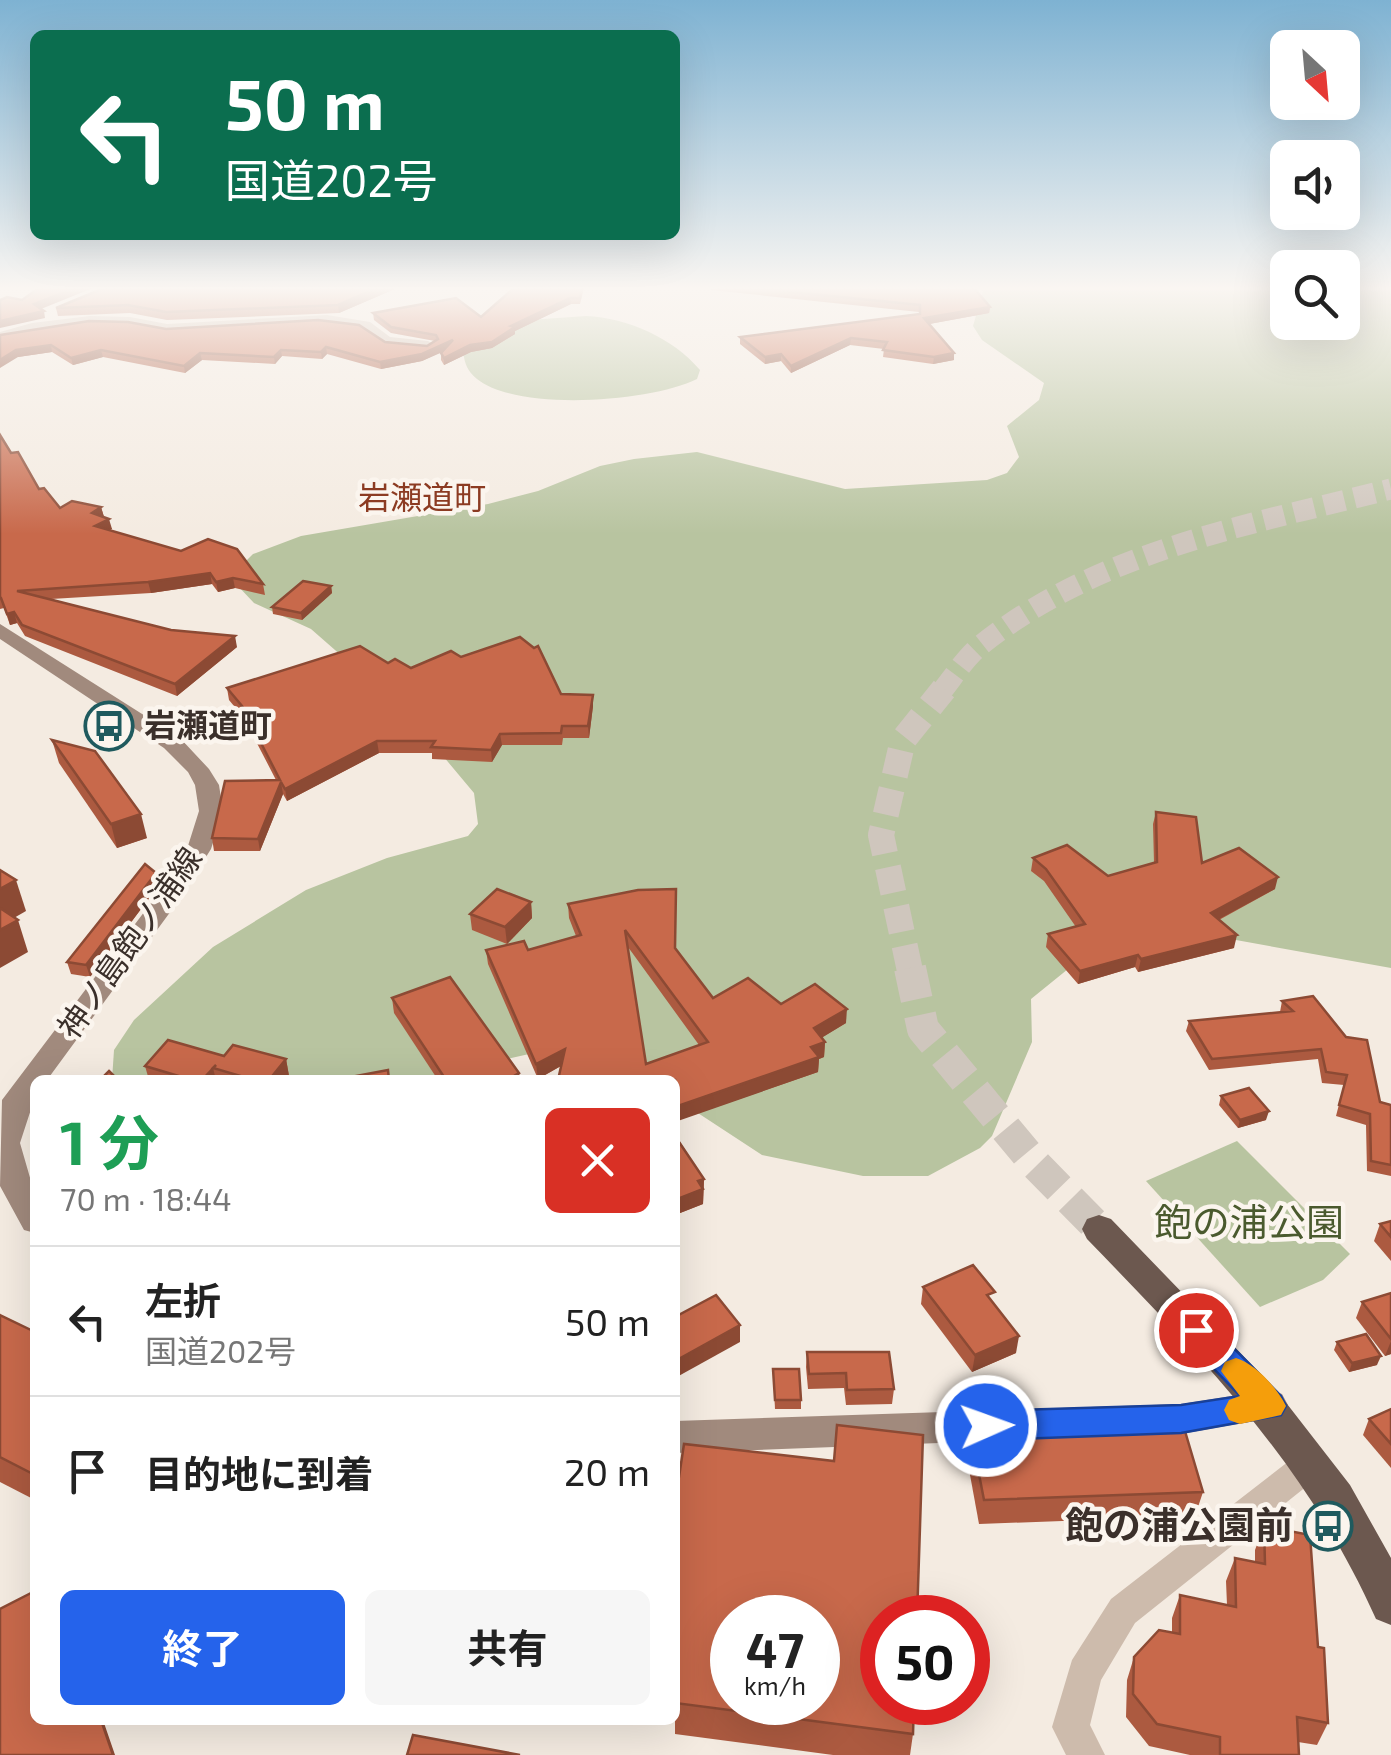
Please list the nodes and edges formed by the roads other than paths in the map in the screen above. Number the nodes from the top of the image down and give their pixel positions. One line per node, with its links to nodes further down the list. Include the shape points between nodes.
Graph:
1 (0, 630): 2 (main road, 神ノ島飽ノ浦線, via 172,743 198,769 211,811 199,849 166,900)
2 (36, 1075)
3 (30, 1084): 4 (main road, 神ノ島飽ノ浦線, via 5,1143 17,1192)
4 (30, 1213)
5 (1098, 1228): 6 (highway)
6 (1270, 1406): 7 (main road, via 1181,1419); 8 (highway)
7 (680, 1436)
8 (1310, 1464): 9 (highway, via 1348,1517); 10 (street, via 1123,1611 1085,1673 1071,1728)
9 (1391, 1604)
10 (1086, 1755)

